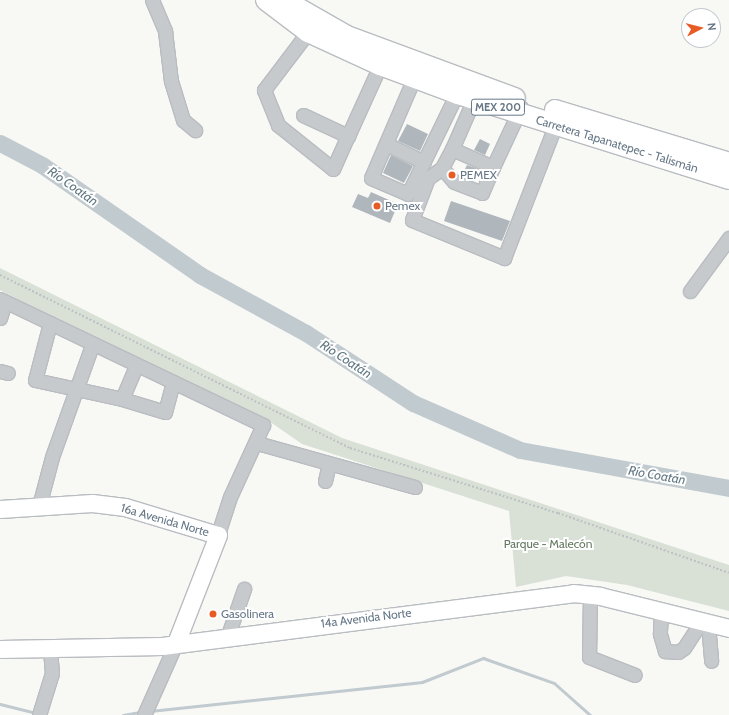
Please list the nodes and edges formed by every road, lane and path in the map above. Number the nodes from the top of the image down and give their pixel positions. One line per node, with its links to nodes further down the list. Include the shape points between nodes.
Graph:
1 (152, 0): 10 (street, via 165,31 171,81 183,120)
2 (280, 4): 3 (highway, Carretera Tapanatepec - Talismán / MEX 200); 4 (highway, Carretera Tapanatepec - Talismán / MEX 200, via 347,36)
3 (308, 32): 4 (highway, Carretera Tapanatepec - Talismán / MEX 200); 11 (street, via 264,90 278,125 333,169)
4 (383, 59): 5 (highway, Carretera Tapanatepec - Talismán / MEX 200); 11 (street)
5 (417, 71): 6 (highway, Carretera Tapanatepec - Talismán / MEX 200); 12 (street)
6 (469, 90): 7 (highway, Carretera Tapanatepec - Talismán / MEX 200); 13 (street); 14 (street)
7 (521, 107): 9 (highway, Carretera Tapanatepec - Talismán / MEX 200); 16 (street)
8 (303, 115): 11 (street)
9 (558, 118): 15 (highway, Carretera Tapanatepec - Talismán / MEX 200); 17 (street, via 504,258 412,220 428,178); 18 (highway, Carretera Tapanatepec - Talismán / MEX 200)
10 (194, 130)
11 (348, 136)
12 (386, 144): 14 (street); 14 (street, via 371,178 408,194)
13 (452, 149): 16 (street); 17 (street)
14 (424, 162)
15 (729, 163)
16 (493, 167): 17 (street, via 482,193 454,182)
17 (442, 168)
18 (729, 179)
19 (729, 238): 21 (street)
20 (0, 275): 37 (path, via 350,448 558,512)
21 (690, 291)
22 (2, 300): 23 (street); 24 (street)
23 (0, 318)
24 (50, 323): 25 (street); 28 (street, via 33,377)
25 (92, 345): 26 (street); 28 (street)
26 (136, 366): 27 (street); 29 (street)
27 (173, 382): 29 (street, via 165,412); 30 (street, via 263,425)
28 (76, 388): 29 (street); 34 (street)
29 (122, 398)
30 (257, 443): 31 (street); 36 (street, via 230,497)
31 (330, 463): 32 (street); 33 (street)
32 (325, 481)
33 (415, 487)
34 (39, 506): 35 (main road, 16a Avenida Norte); 36 (main road, 16a Avenida Norte, via 92,502 120,506)
35 (0, 509)
36 (218, 535): 41 (main road, 16a Avenida Norte)
37 (729, 573)
38 (244, 589): 44 (street)
39 (590, 595): 40 (main road, 14a Avenida Norte); 44 (main road, 14a Avenida Norte, via 540,596); 50 (street, via 588,657)
40 (661, 612): 42 (main road, 14a Avenida Norte); 42 (street, via 660,634 665,651 678,652 684,648)
41 (187, 616): 45 (main road); 46 (main road, 16a Avenida Norte)
42 (705, 623): 43 (main road, 14a Avenida Norte); 49 (street)
43 (729, 628)
44 (228, 635): 45 (main road, 14a Avenida Norte)
45 (201, 638): 46 (main road, 14a Avenida Norte)
46 (176, 643): 48 (main road, 14a Avenida Norte); 52 (street)
47 (0, 649): 48 (main road, 14a Avenida Norte)
48 (50, 649): 51 (street, via 52,674)
49 (711, 661)
50 (635, 675)
51 (42, 709)
52 (145, 711)

